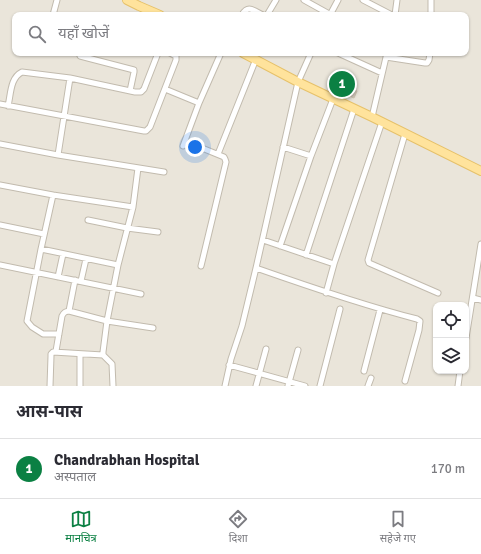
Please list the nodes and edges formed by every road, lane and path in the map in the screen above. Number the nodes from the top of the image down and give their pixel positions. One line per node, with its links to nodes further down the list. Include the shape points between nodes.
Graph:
1 (57, 0): 10 (street)
2 (127, 0): 9 (main road)
3 (276, 0): 14 (street)
4 (304, 0): 15 (street)
5 (338, 0): 16 (street)
6 (363, 0): 17 (street)
7 (397, 0): 18 (street)
8 (431, 0): 19 (street)
9 (140, 3): 11 (main road)
10 (54, 12)
11 (155, 12)
12 (244, 12): 13 (street, via 248,9)
13 (258, 12)
14 (269, 12)
15 (325, 12)
16 (332, 12)
17 (386, 12)
18 (395, 12)
19 (430, 12)
20 (80, 56): 35 (street, via 134,70)
21 (157, 56): 35 (street, via 144,89 141,92)
22 (176, 56): 34 (street)
23 (220, 56): 37 (street)
24 (250, 56): 30 (main road)
25 (310, 56): 33 (street)
26 (345, 56): 31 (street)
27 (386, 56): 31 (street)
28 (391, 56): 29 (street, via 425,63)
29 (430, 56)
30 (256, 59): 33 (main road); 49 (street)
31 (382, 73): 42 (street)
32 (70, 78): 35 (street); 39 (street, via 22,72 15,77); 41 (street)
33 (298, 82): 36 (main road); 48 (street)
34 (165, 88): 37 (street); 41 (street, via 150,127 146,131)
35 (130, 91)
36 (333, 99): 40 (main road); 51 (street)
37 (199, 103): 46 (street)
38 (0, 104): 39 (street)
39 (8, 106): 41 (street)
40 (354, 109): 42 (main road); 68 (street)
41 (64, 116): 50 (street)
42 (372, 117): 43 (main road)
43 (382, 122): 44 (main road); 70 (street)
44 (405, 134): 53 (main road); 80 (street, via 368,260 369,263)
45 (0, 144): 50 (street)
46 (183, 146)
47 (197, 146): 49 (street)
48 (283, 147): 51 (street); 63 (street)
49 (218, 154): 73 (street, via 224,156 226,162)
50 (58, 155): 52 (street)
51 (310, 156): 65 (street)
52 (138, 168): 54 (street); 57 (street)
53 (481, 171)
54 (164, 172)
55 (0, 185): 56 (street)
56 (53, 195): 57 (street); 62 (street)
57 (133, 207): 60 (street)
58 (88, 220): 60 (street)
59 (0, 225): 62 (street)
60 (127, 228): 61 (street); 72 (street)
61 (158, 232)
62 (44, 234): 66 (street)
63 (263, 240): 65 (street); 74 (street)
64 (481, 244): 82 (street)
65 (280, 246): 68 (street)
66 (41, 250): 67 (street); 75 (street)
67 (63, 254): 69 (street); 76 (street)
68 (306, 255): 70 (street)
69 (86, 259): 72 (street); 77 (street)
70 (334, 264): 79 (street)
71 (0, 265): 75 (street)
72 (118, 265): 78 (street)
73 (201, 266)
74 (256, 268): 79 (street); 96 (street, via 242,326)
75 (37, 272): 76 (street); 90 (street, via 28,321 43,334)
76 (58, 277): 77 (street)
77 (78, 281): 78 (street); 86 (street)
78 (113, 288): 81 (street); 87 (street)
79 (326, 293): 85 (street)
80 (438, 293)
81 (141, 294)
82 (473, 298): 83 (street); 88 (street)
83 (481, 300)
84 (340, 309): 109 (street)
85 (380, 310): 97 (street); 101 (street, via 420,321)
86 (69, 311): 87 (street); 90 (street, via 64,313)
87 (107, 321): 89 (street); 95 (street)
88 (469, 321)
89 (153, 328)
90 (59, 334): 93 (street)
91 (266, 349): 98 (street)
92 (298, 350): 102 (street)
93 (56, 351): 94 (street); 103 (street, via 50,356)
94 (80, 354): 95 (street); 104 (street)
95 (103, 355): 105 (street, via 112,364)
96 (229, 365): 98 (street); 106 (street)
97 (364, 372)
98 (259, 374): 102 (street); 107 (street)
99 (460, 374): 111 (street)
100 (370, 378): 110 (street)
101 (406, 381)
102 (288, 384): 108 (street)
103 (50, 386)
104 (80, 386)
105 (113, 386)
106 (225, 386)
107 (256, 386)
108 (305, 386)
109 (320, 386)
110 (368, 386)
111 (458, 386)

